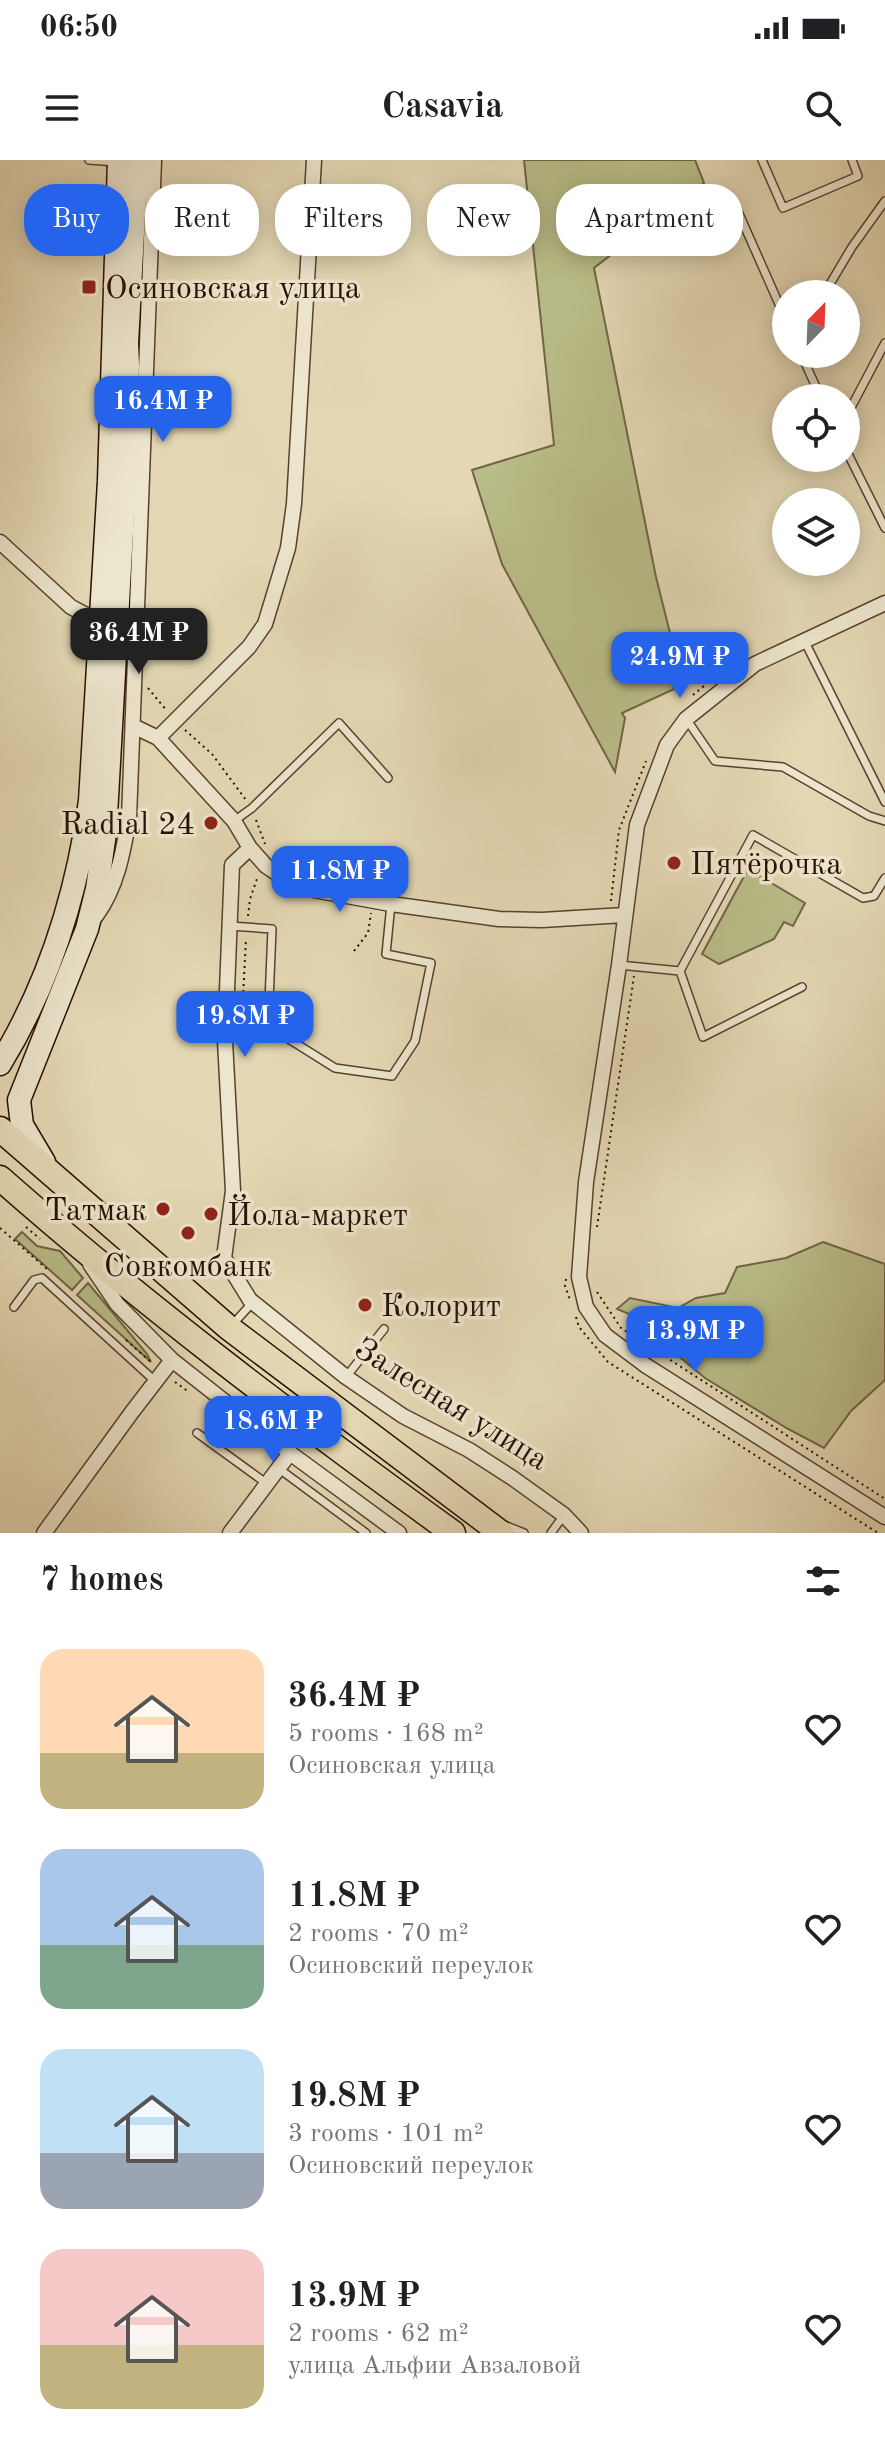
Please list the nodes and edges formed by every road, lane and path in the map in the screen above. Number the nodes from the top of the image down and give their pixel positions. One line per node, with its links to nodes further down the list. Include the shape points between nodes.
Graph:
1 (89, 160): 6 (lane)
2 (154, 160): 13 (street)
3 (314, 160): 25 (street, via 288,548 265,624)
4 (762, 160): 5 (lane, via 783,208 858,176)
5 (852, 160)
6 (125, 161): 11 (street); 19 (street)
7 (885, 201): 9 (lane)
8 (743, 223): 10 (lane)
9 (832, 280)
10 (772, 288)
11 (127, 343): 13 (street); 42 (street, via 108,801)
12 (885, 343): 14 (lane)
13 (149, 350): 26 (street)
14 (860, 390)
15 (857, 472): 16 (lane)
16 (884, 525)
17 (0, 542): 19 (street, via 71,607)
18 (885, 603): 20 (street)
19 (101, 623): 51 (street, via 90,801 74,891 41,981)
20 (804, 640): 24 (street, via 755,664); 30 (lane)
21 (722, 672): 23 (path)
22 (145, 684): 25 (path)
23 (692, 696)
24 (686, 719): 33 (lane, via 715,761 783,767); 39 (street, via 667,745 637,825)
25 (176, 721): 27 (street); 31 (path, via 212,754)
26 (133, 726): 27 (street); 42 (street, via 123,855 103,907)
27 (158, 738): 32 (street)
28 (652, 750): 39 (path, via 619,830)
29 (388, 778): 31 (lane, via 339,723)
30 (885, 802)
31 (252, 808): 32 (lane); 35 (path, via 270,860)
32 (234, 821): 34 (street)
33 (885, 821)
34 (250, 848): 35 (street); 40 (street, via 232,865)
35 (266, 866): 37 (street, via 297,887); 41 (path, via 250,899)
36 (885, 878): 46 (lane, via 874,896 863,898 753,835)
37 (372, 901): 38 (street); 43 (path, via 368,933)
38 (391, 904): 39 (street, via 499,919); 50 (lane, via 386,954 431,963 415,1041 392,1076 335,1068)
39 (617, 914): 44 (street)
40 (230, 926): 41 (lane); 48 (street)
41 (246, 926): 49 (path); 50 (lane, via 272,929)
42 (87, 929): 54 (street, via 19,1100 22,1125)
43 (354, 951)
44 (619, 965): 45 (lane); 77 (street, via 586,1182 579,1277 586,1307 605,1335 645,1365)
45 (635, 967): 46 (lane); 56 (path)
46 (680, 971): 47 (lane, via 703,1037)
47 (802, 987)
48 (225, 1024): 49 (lane); 62 (street, Залесная улица, via 233,1191 224,1258)
49 (242, 1025): 50 (lane)
50 (268, 1026)
51 (0, 1064)
52 (0, 1129): 54 (main road, Залесная улица)
53 (0, 1178): 57 (main road)
54 (56, 1180): 65 (main road, Залесная улица)
55 (0, 1228): 58 (path)
56 (597, 1228)
57 (80, 1249): 68 (street); 83 (main road)
58 (46, 1269)
59 (567, 1271): 61 (path)
60 (594, 1285): 75 (path, via 621,1328)
61 (569, 1300)
62 (253, 1302): 65 (lane); 69 (street, Залесная улица)
63 (14, 1307): 68 (lane, via 34,1280 42,1278)
64 (574, 1313): 87 (path, via 608,1362)
65 (229, 1328): 76 (main road, Залесная улица)
66 (384, 1329): 69 (lane)
67 (116, 1331): 68 (path)
68 (164, 1372): 70 (path); 72 (street); 79 (street)
69 (346, 1377): 78 (street, Залесная улица, via 511,1477)
70 (199, 1399)
71 (197, 1433): 74 (lane)
72 (290, 1453): 73 (street); 82 (street)
73 (278, 1468): 74 (street); 81 (lane)
74 (266, 1483): 80 (street)
75 (885, 1499)
76 (473, 1513): 84 (main road, Залесная улица); 85 (lane)
77 (885, 1517)
78 (573, 1526): 86 (lane)
79 (44, 1533)
80 (230, 1533)
81 (366, 1533)
82 (399, 1533)
83 (453, 1533)
84 (501, 1533)
85 (524, 1533)
86 (551, 1533)
87 (878, 1533)

